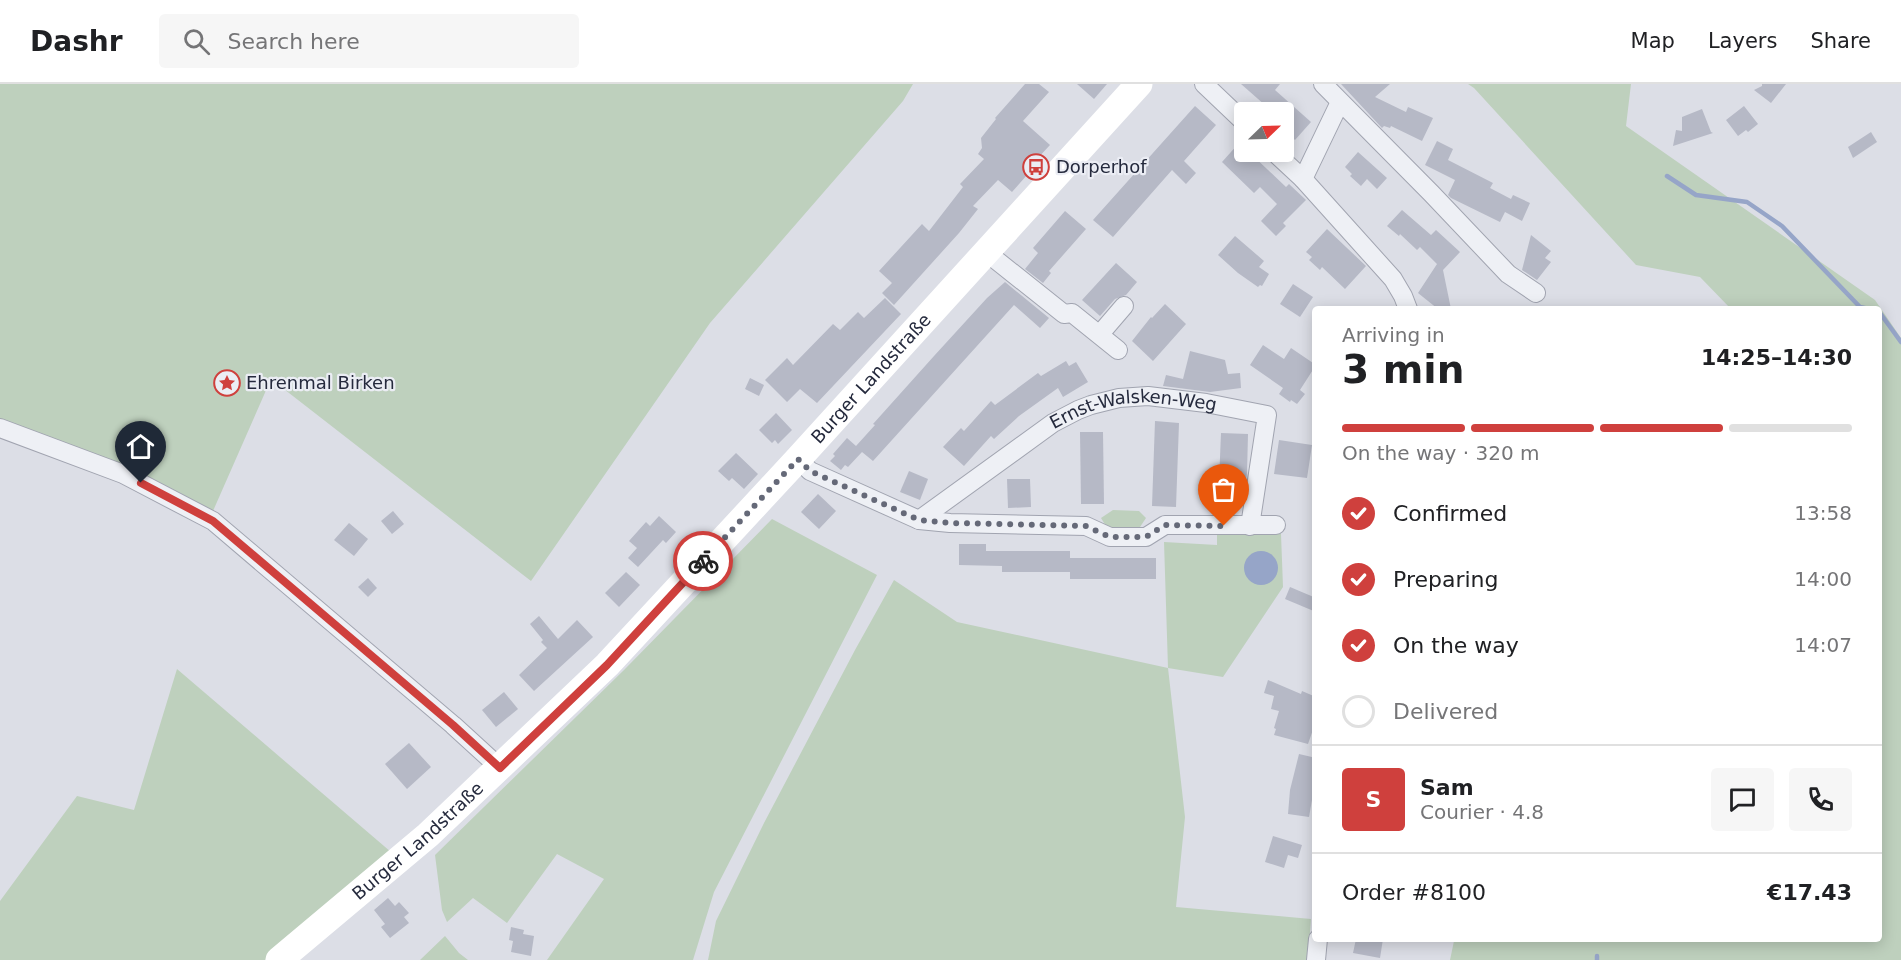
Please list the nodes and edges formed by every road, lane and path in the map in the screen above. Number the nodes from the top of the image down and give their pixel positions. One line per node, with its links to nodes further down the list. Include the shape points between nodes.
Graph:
1 (1138, 84): 8 (main road, Burger Landstraße)
2 (1204, 84): 5 (street)
3 (1323, 84): 4 (street)
4 (1340, 102): 7 (street); 9 (street, via 1508,274)
5 (1234, 113)
6 (1285, 162): 7 (street)
7 (1302, 179): 11 (street, via 1393,279)
8 (986, 252): 12 (street, via 1064,314 1072,313); 15 (main road, Burger Landstraße)
9 (1536, 293)
10 (1124, 306): 12 (street)
11 (1407, 306)
12 (1100, 334): 13 (street)
13 (1118, 350)
14 (0, 428): 19 (street, via 123,474 213,521)
15 (798, 459): 16 (street, via 810,471); 19 (main road, Burger Landstraße, via 607,665)
16 (919, 520): 18 (street, via 1086,526 1110,537 1146,537 1165,525); 18 (street, Ernst-Walsken-Weg, via 1066,416 1100,402 1148,396 1267,416)
17 (1276, 525): 18 (street)
18 (1250, 526)
19 (500, 768): 21 (main road, Burger Landstraße, via 411,850)
20 (1318, 942): 22 (street)
21 (279, 960)
22 (1316, 960)

